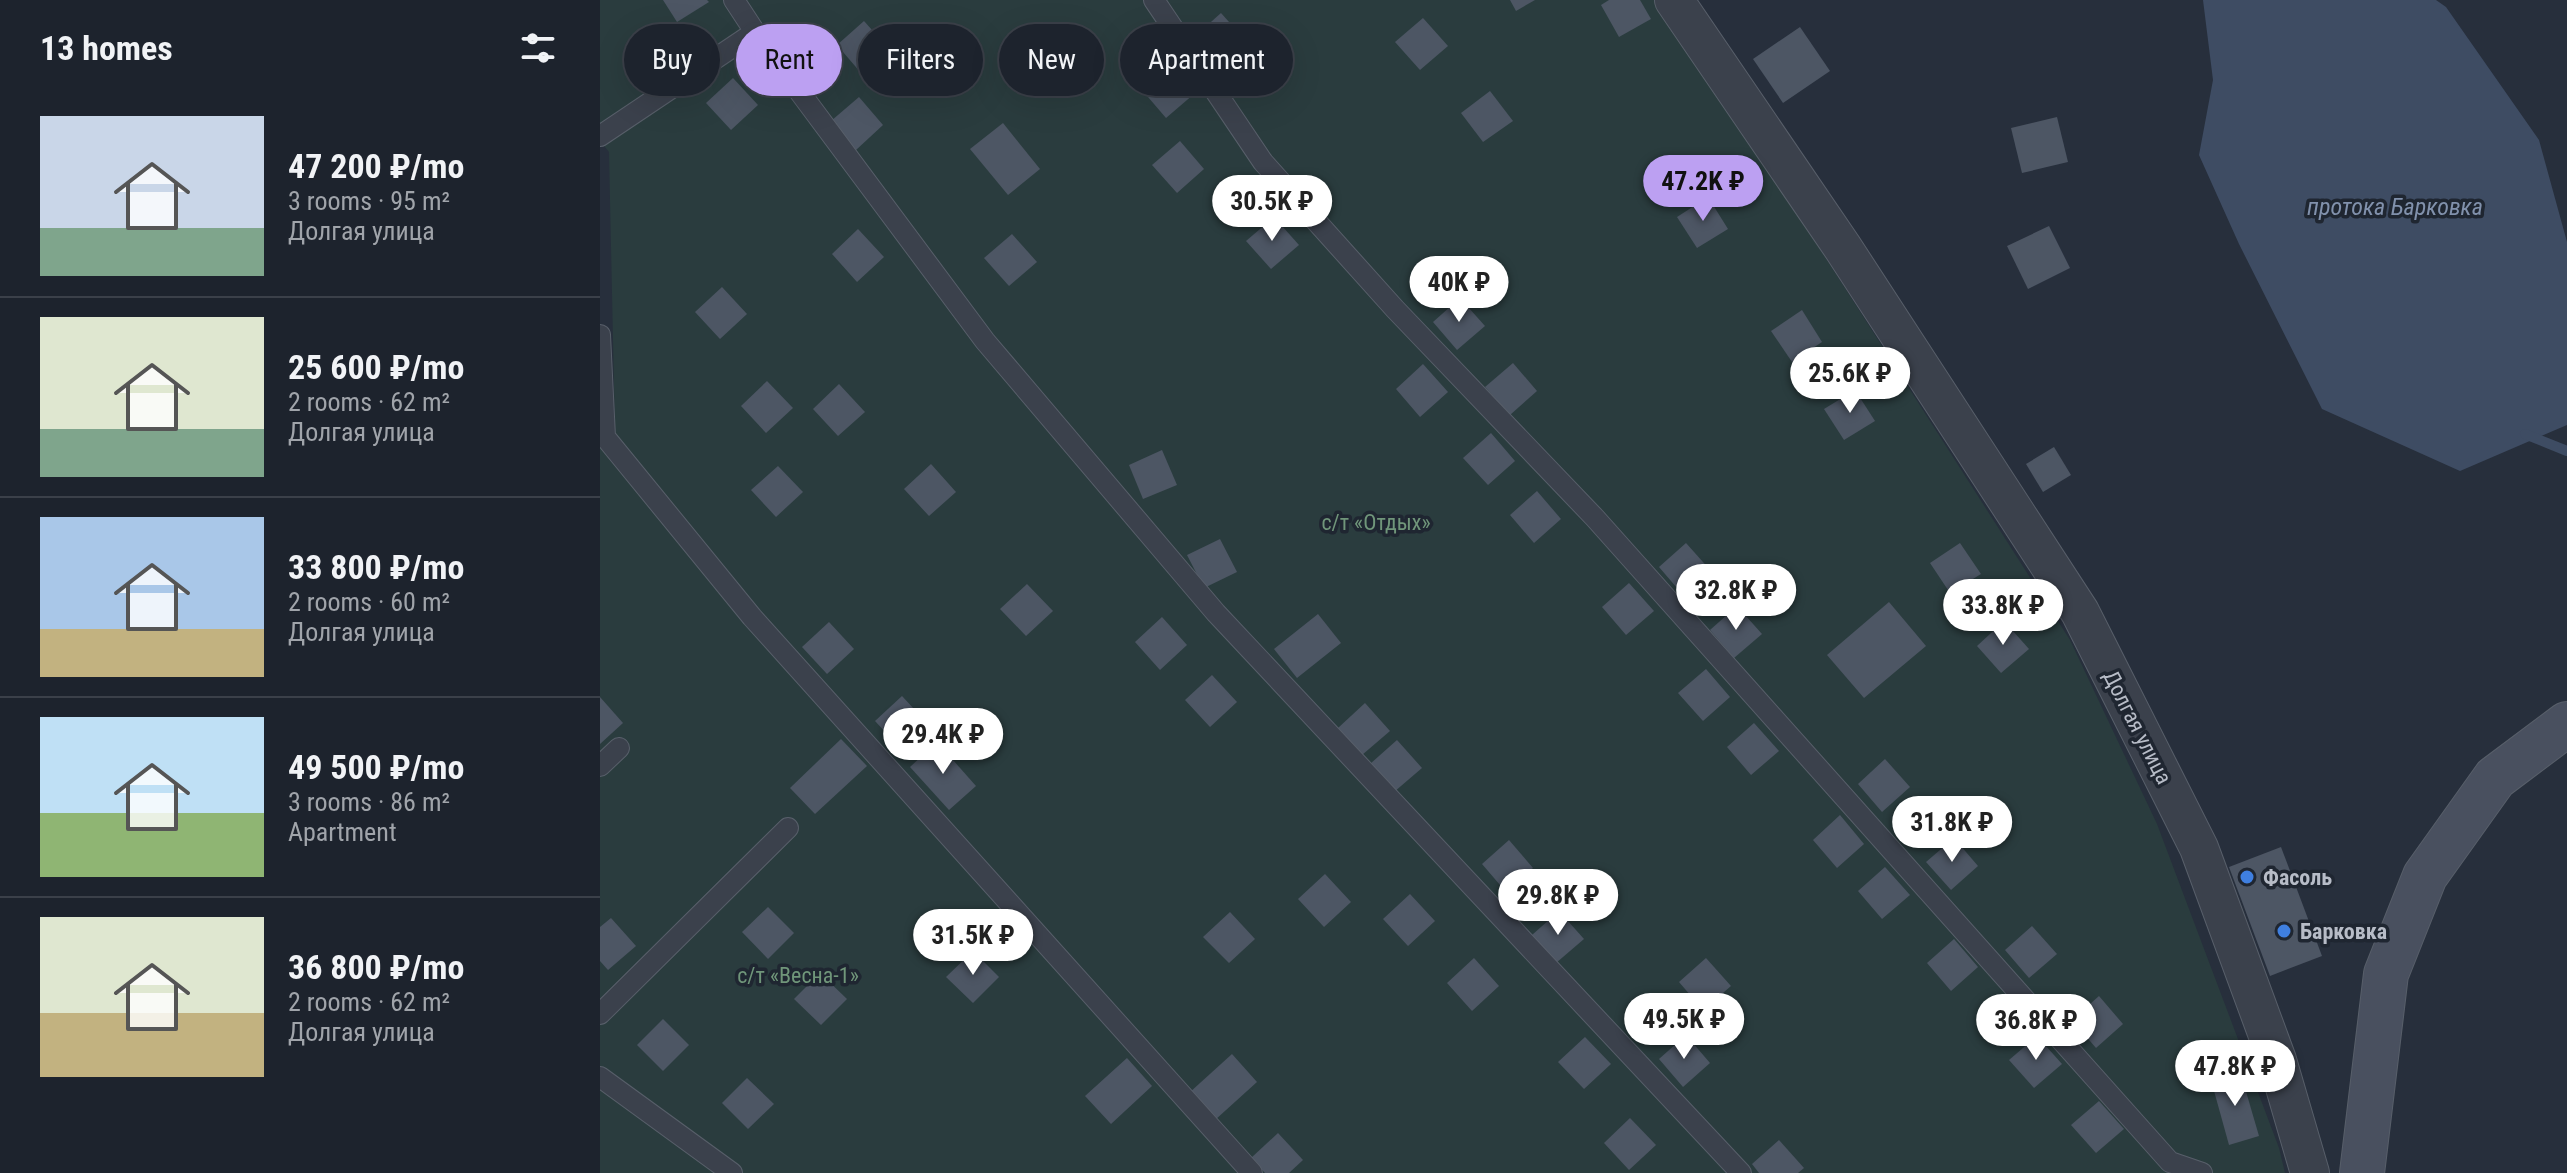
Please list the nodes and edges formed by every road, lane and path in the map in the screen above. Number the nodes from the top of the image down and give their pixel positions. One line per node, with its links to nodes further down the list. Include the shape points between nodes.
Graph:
1 (734, 0): 4 (lane)
2 (1154, 0): 18 (lane, via 1263,162 1595,518 2170,1162)
3 (1674, 0): 19 (street, Долгая улица, via 2080,612 2199,848 2277,1060)
4 (750, 24)
5 (736, 45): 7 (lane)
6 (803, 96): 17 (lane, via 985,341 1216,613)
7 (600, 136)
8 (600, 335): 16 (lane, via 605,437 752,617)
9 (2567, 724): 20 (main road, via 2495,778 2425,876 2386,974)
10 (619, 748): 11 (lane)
11 (600, 766)
12 (788, 828): 13 (lane)
13 (600, 1014)
14 (600, 1077): 15 (lane)
15 (732, 1173)
16 (1252, 1173)
17 (1741, 1173)
18 (2202, 1173)
19 (2310, 1173)
20 (2362, 1173)

